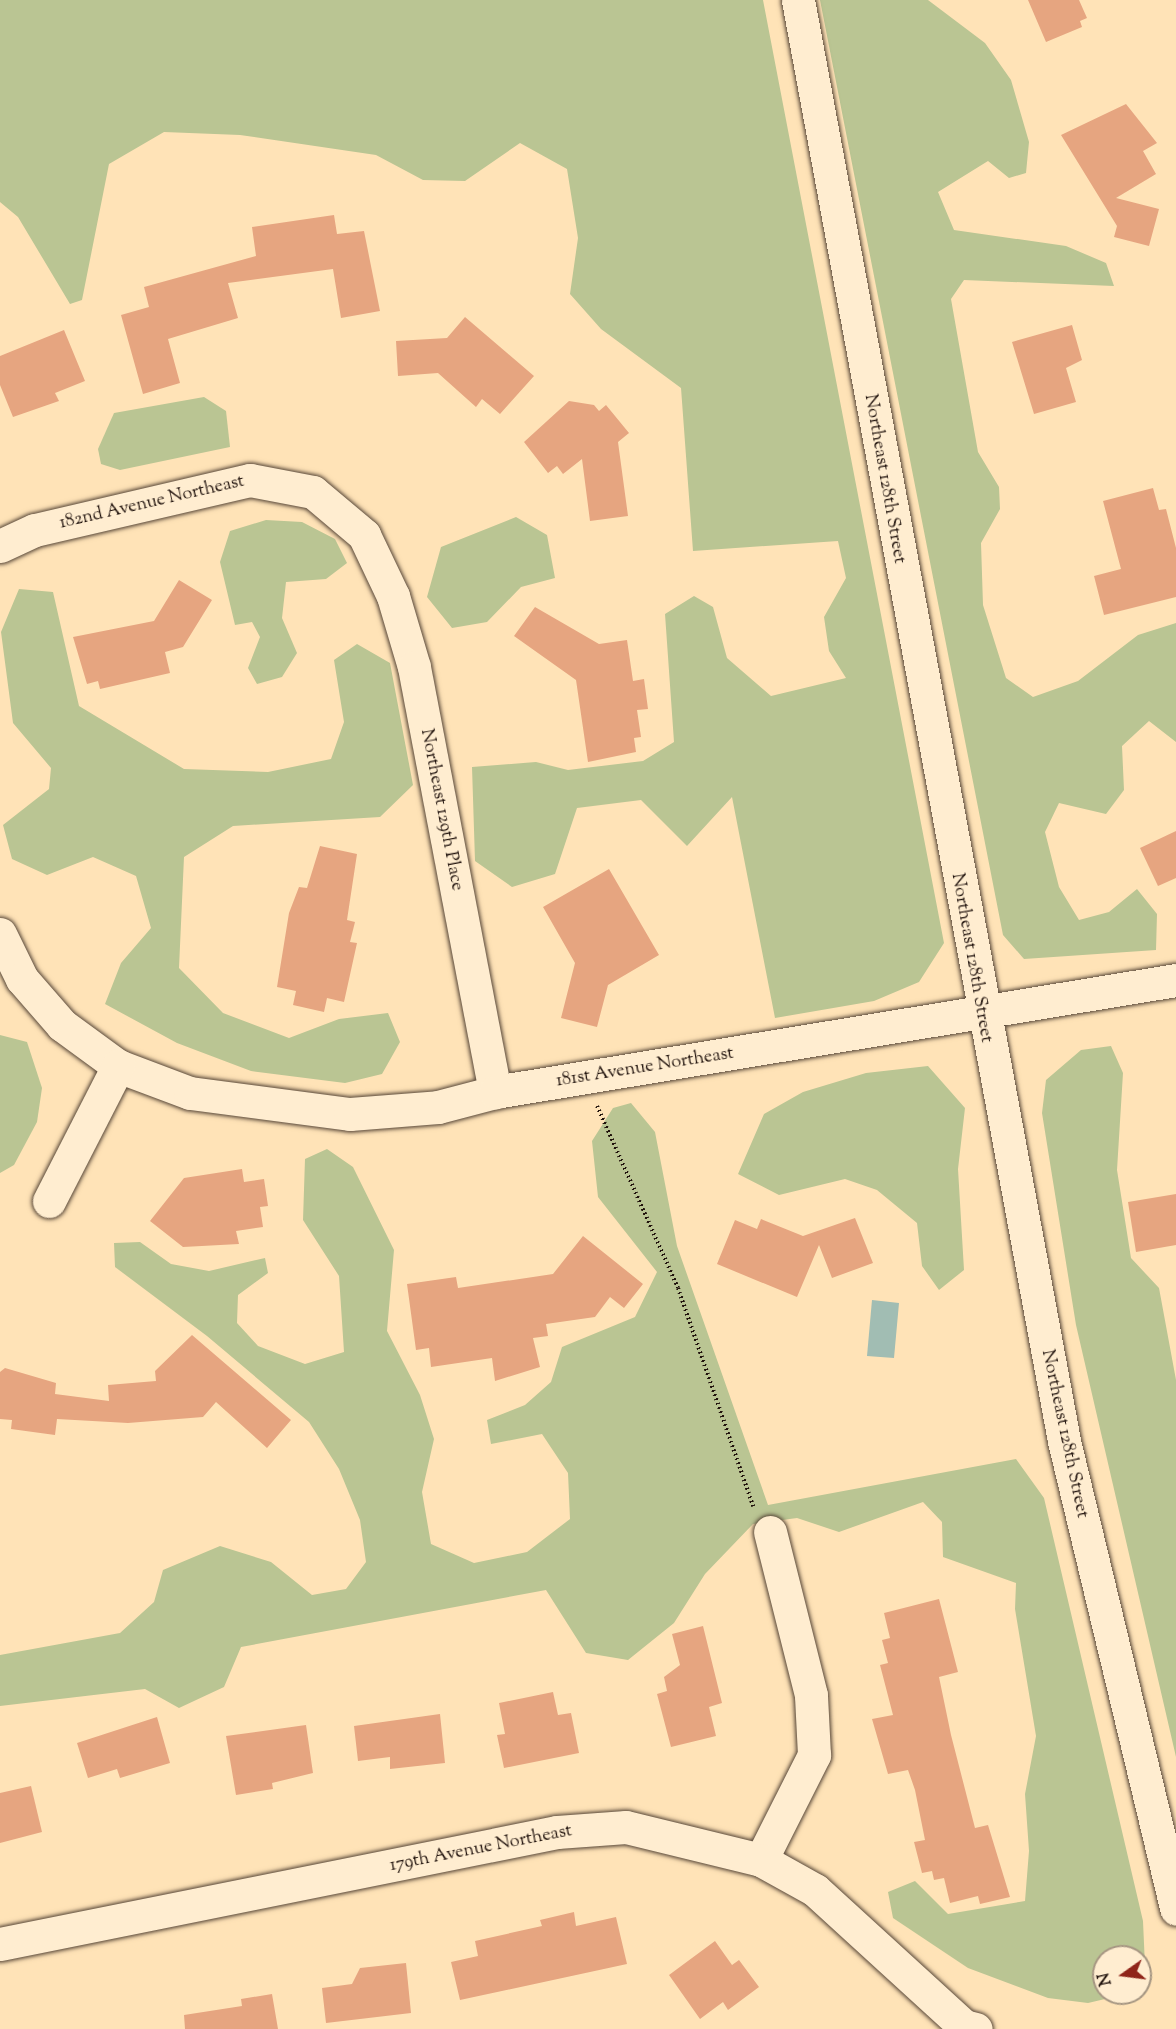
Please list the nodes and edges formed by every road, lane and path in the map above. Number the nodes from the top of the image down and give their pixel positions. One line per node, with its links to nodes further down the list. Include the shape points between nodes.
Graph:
1 (798, 0): 6 (street, Northeast 128th Street)
2 (364, 535): 3 (street, 182nd Avenue Northeast, via 313,492 250,480 35,530); 9 (street, Northeast 129th Place, via 393,596 414,667)
3 (0, 546)
4 (0, 934): 7 (street, 181st Avenue Northeast, via 22,980 62,1024)
5 (1176, 980): 6 (street, 181st Avenue Northeast)
6 (981, 1015): 8 (street, 181st Avenue Northeast); 13 (street, Northeast 128th Street, via 1064,1441)
7 (117, 1066): 9 (street, 181st Avenue Northeast, via 190,1093 339,1114 438,1107); 10 (street)
8 (584, 1078): 9 (street, 181st Avenue Northeast); 11 (path, via 678,1288 745,1495)
9 (495, 1092)
10 (49, 1201)
11 (770, 1532): 12 (street, via 811,1695 814,1755)
12 (761, 1860): 14 (street, 179th Avenue Northeast, via 626,1827 557,1832); 15 (street, 179th Avenue Northeast, via 815,1890)
13 (1176, 1908)
14 (0, 1944)
15 (967, 2028)

